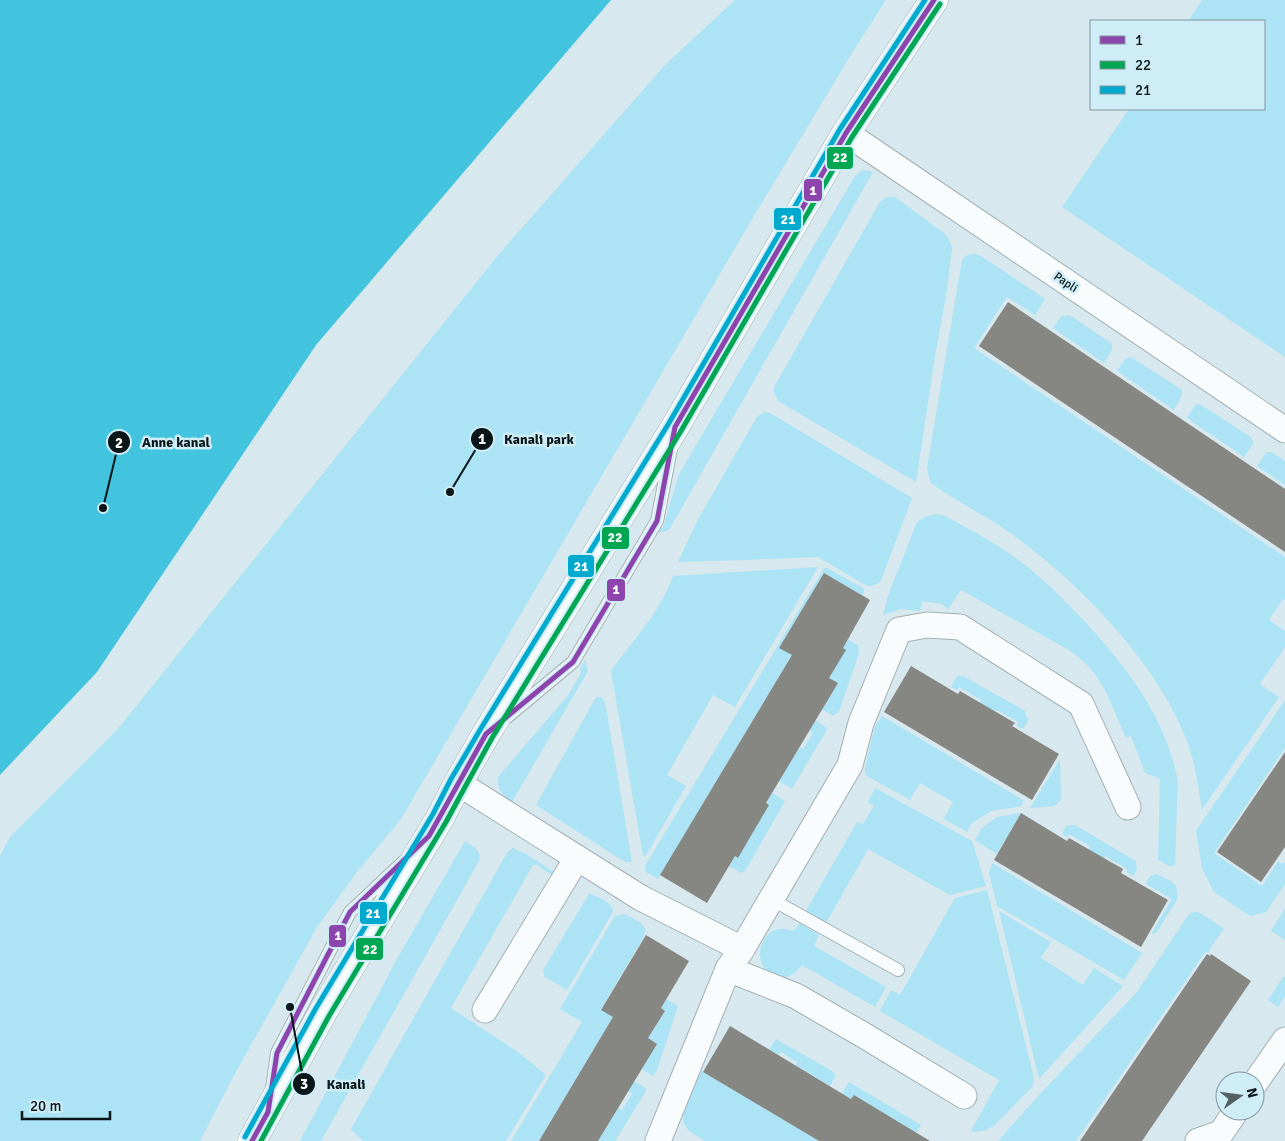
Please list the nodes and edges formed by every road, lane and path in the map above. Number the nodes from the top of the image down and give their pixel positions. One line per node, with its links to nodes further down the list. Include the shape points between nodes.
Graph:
1 (934, 0): 2 (street)
2 (846, 133): 3 (street); 4 (street, Papli)
3 (675, 427): 5 (street); 5 (lane, via 657,521 573,662)
4 (1285, 430)
5 (486, 734): 6 (street)
6 (458, 783): 8 (street); 17 (street, via 430,836 323,1012)
7 (1128, 807): 9 (street, via 1080,704 960,627 927,625 899,630 861,723 850,764)
8 (577, 858): 10 (street); 12 (street)
9 (771, 899): 10 (street); 11 (lane)
10 (735, 959): 15 (street); 18 (street)
11 (898, 970)
12 (485, 1010)
13 (1285, 1040): 14 (street)
14 (1264, 1071)
15 (964, 1096)
16 (1229, 1121): 19 (street, via 1221,1132)
17 (252, 1141)
18 (658, 1141)
19 (1198, 1141)

